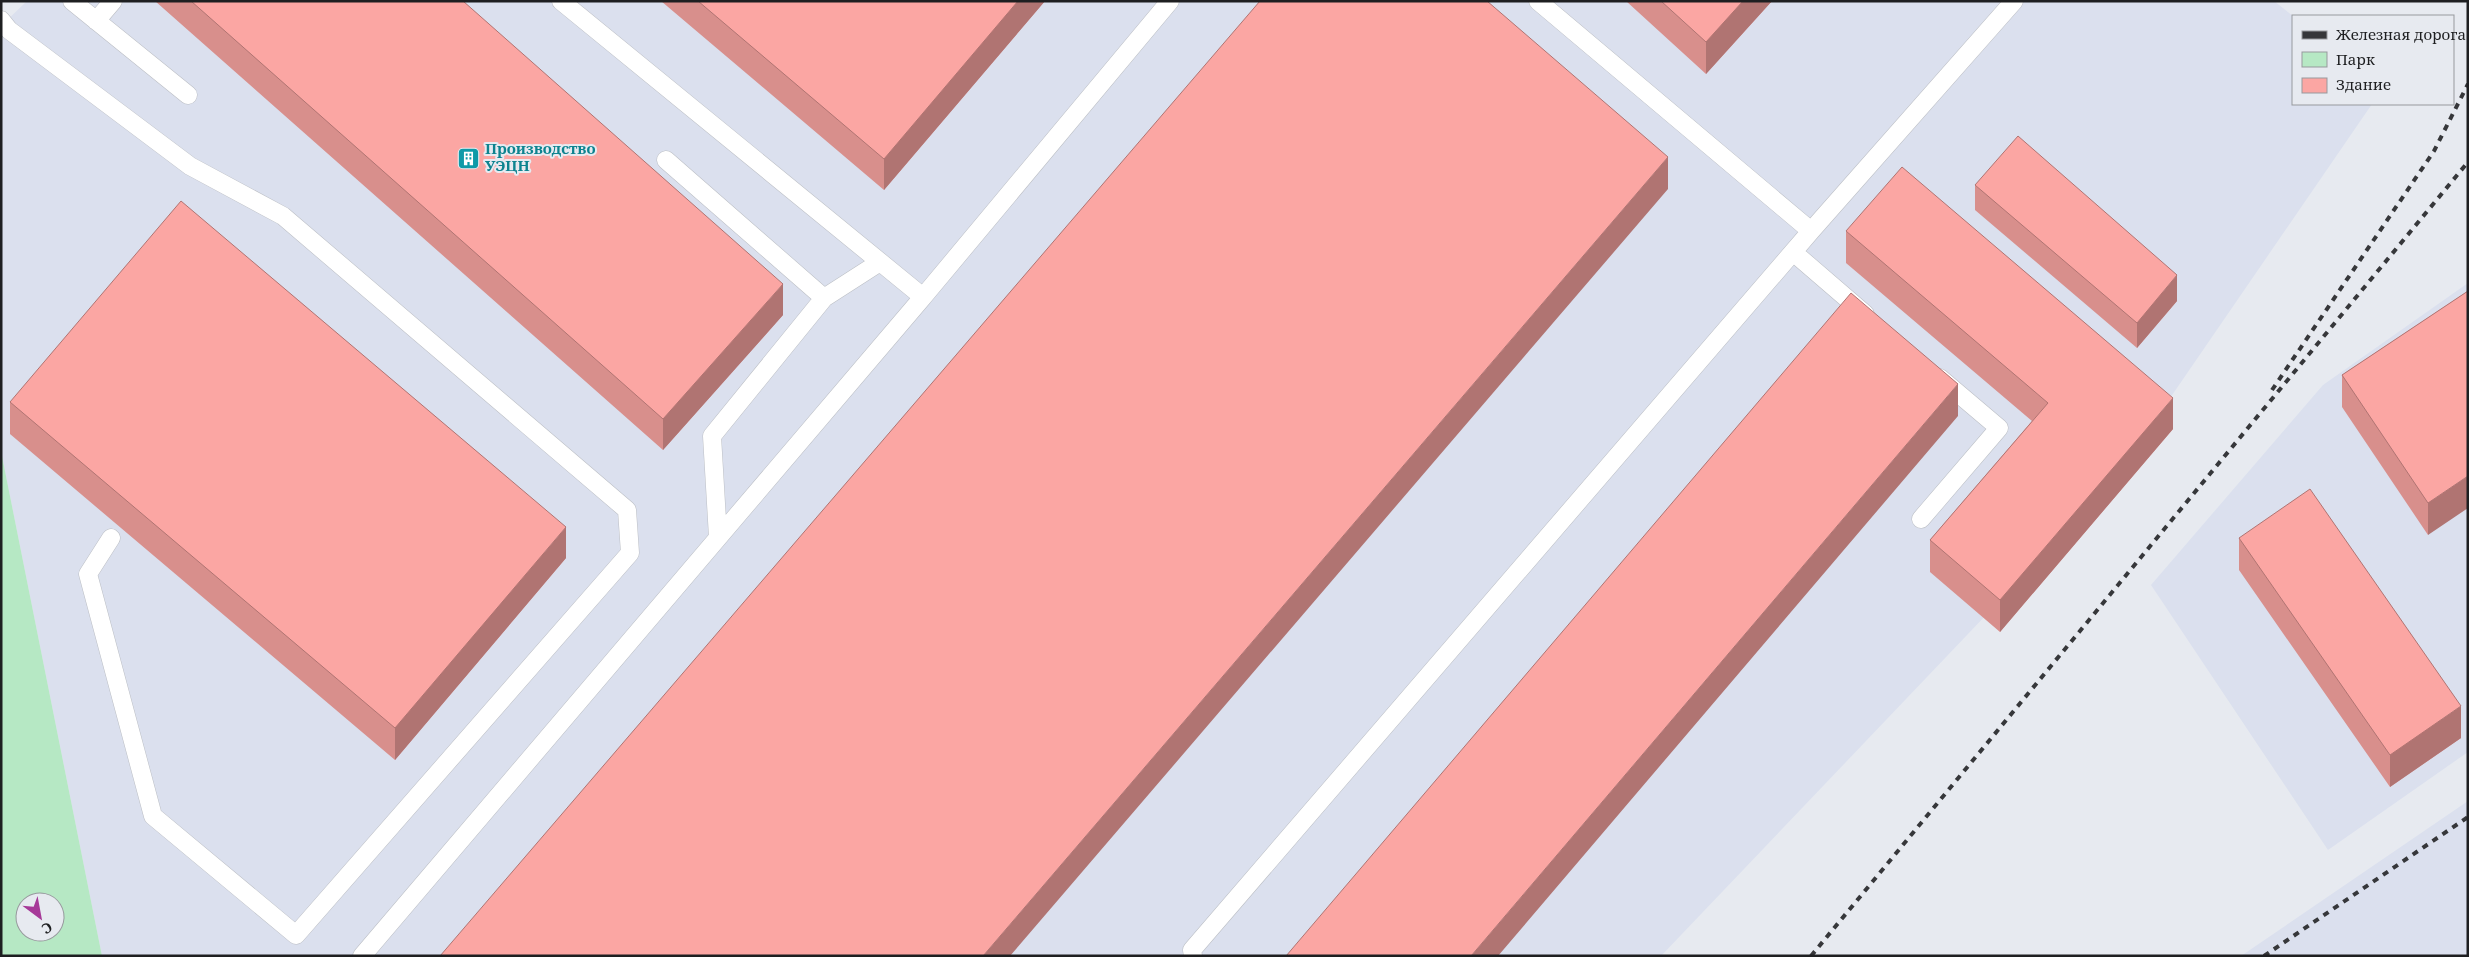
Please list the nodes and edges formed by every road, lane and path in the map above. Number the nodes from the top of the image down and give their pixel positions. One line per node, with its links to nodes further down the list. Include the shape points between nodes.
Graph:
1 (72, 1): 8 (lane)
2 (113, 1): 8 (lane)
3 (561, 1): 13 (lane)
4 (1170, 1): 14 (lane)
5 (1538, 1): 11 (lane)
6 (2014, 1): 11 (lane)
7 (1, 20): 20 (lane, via 190,166 283,216 627,510 630,552 296,935 153,816 88,574)
8 (96, 21): 9 (lane)
9 (188, 95)
10 (666, 160): 15 (lane)
11 (1811, 231): 12 (lane)
12 (1793, 252): 16 (lane); 22 (lane, via 1192,950)
13 (880, 262): 14 (lane); 15 (lane)
14 (923, 297): 19 (lane)
15 (824, 298): 19 (lane, via 712,436)
16 (1881, 327)
17 (1925, 365): 18 (lane, via 1998,428)
18 (1921, 520)
19 (718, 537): 21 (lane)
20 (111, 538)
21 (362, 956)
22 (1193, 956)

